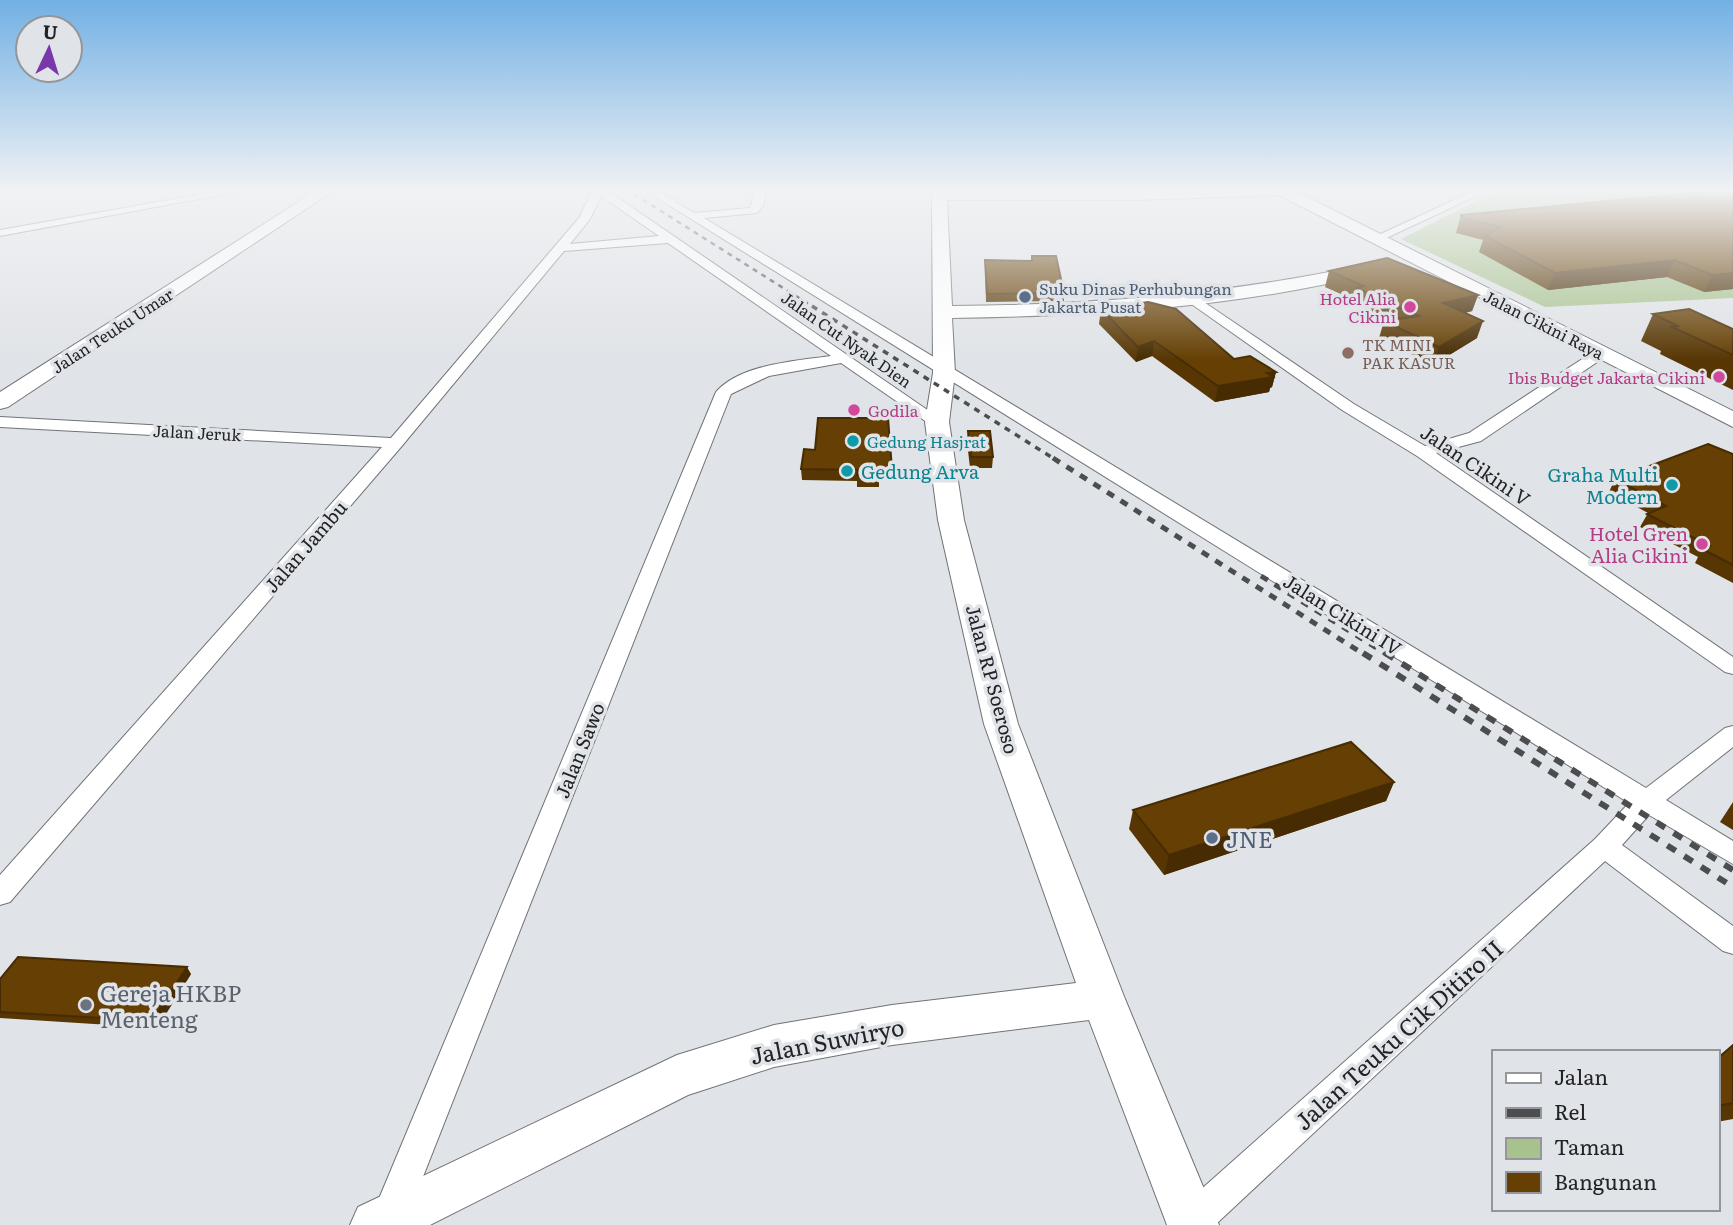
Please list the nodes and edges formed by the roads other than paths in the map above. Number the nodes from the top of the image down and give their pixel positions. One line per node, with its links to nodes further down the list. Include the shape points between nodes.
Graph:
1 (213, 246): 10 (street, Jalan Teuku Umar)
2 (241, 246): 11 (street, Jalan Teuku Umar)
3 (583, 246): 8 (street)
4 (681, 246): 15 (street, Jalan Cut Nyak Dien)
5 (741, 246): 16 (street, Jalan Cikini IV)
6 (940, 246): 13 (street, Jalan RP Soeroso)
7 (1394, 246): 9 (street, Jalan Cikini Raya)
8 (560, 248): 20 (street, Jalan Jambu)
9 (1416, 258): 12 (street, via 1312,282); 14 (street, Jalan Cikini Raya)
10 (170, 273): 11 (street); 17 (street, Jalan Teuku Umar)
11 (198, 274): 17 (street, Jalan Teuku Umar)
12 (1195, 300): 13 (street, via 1089,310); 21 (street, Jalan Cikini V, via 1348,407)
13 (941, 312): 16 (street, Jalan RP Soeroso)
14 (1601, 353): 18 (street, Jalan Cikini Raya); 21 (street, via 1475,437)
15 (845, 358): 19 (street, Jalan Cut Nyak Dien); 30 (street, Jalan Sawo, via 768,373 724,392)
16 (944, 373): 19 (street, Jalan RP Soeroso); 24 (street, Jalan Cikini IV)
17 (1, 401): 20 (street, Jalan Jeruk)
18 (1733, 420)
19 (937, 422): 29 (street, Jalan RP Soeroso, via 951,520 1001,724)
20 (395, 443): 27 (street, Jalan Jambu)
21 (1423, 452): 22 (street, Jalan Cikini V)
22 (1733, 667)
23 (1733, 734): 24 (street)
24 (1647, 801): 25 (street, Jalan Teuku Cik Ditiro II); 26 (street, Jalan Cikini IV)
25 (1604, 846): 28 (street); 31 (street, Jalan Teuku Cik Ditiro II)
26 (1733, 854)
27 (0, 894)
28 (1733, 942)
29 (1103, 999): 30 (street, Jalan Suwiryo, via 892,1025 774,1046 677,1077); 31 (street, Jalan RP Soeroso)
30 (384, 1223)
31 (1192, 1223)

